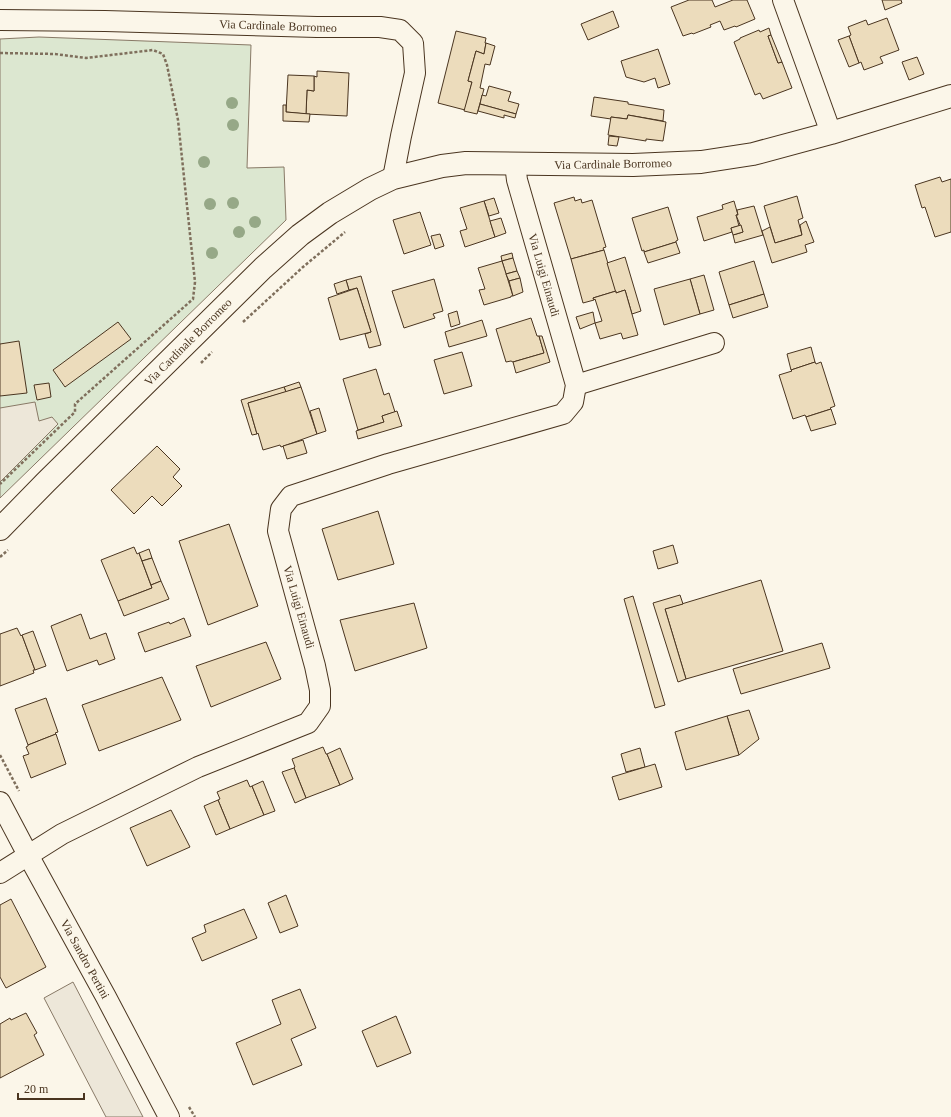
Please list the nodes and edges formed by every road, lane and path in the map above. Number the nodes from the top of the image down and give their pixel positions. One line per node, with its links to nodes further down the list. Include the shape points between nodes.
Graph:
1 (783, 0): 5 (street)
2 (0, 20): 7 (street, Via Cardinale Borromeo, via 380,27 400,30 413,43 415,73)
3 (0, 53): 14 (path, via 55,54 86,58 153,50 163,54 178,120 195,282 193,298 75,404 75,412)
4 (951, 96): 5 (street, Via Cardinale Borromeo)
5 (831, 133): 6 (street, Via Cardinale Borromeo, via 754,154 701,162 633,165)
6 (515, 164): 7 (street, Via Cardinale Borromeo, via 466,163); 13 (street, Via Luigi Einaudi, via 517,180)
7 (393, 178): 15 (street, Via Cardinale Borromeo, via 330,213 300,235 263,268 46,482)
8 (345, 232): 9 (path)
9 (240, 324)
10 (714, 343): 13 (street)
11 (215, 349): 12 (path)
12 (201, 363)
13 (576, 386): 18 (street, Via Luigi Einaudi, via 572,402 563,414 388,464 291,496 281,510 278,531 320,690 320,706 308,723 198,767 62,834)
14 (0, 484)
15 (6, 538): 16 (path)
16 (0, 557)
17 (0, 802): 18 (street, Via Sandro Pertini)
18 (28, 855): 19 (street, Via Luigi Einaudi); 20 (street, Via Sandro Pertini)
19 (0, 873)
20 (169, 1117)

